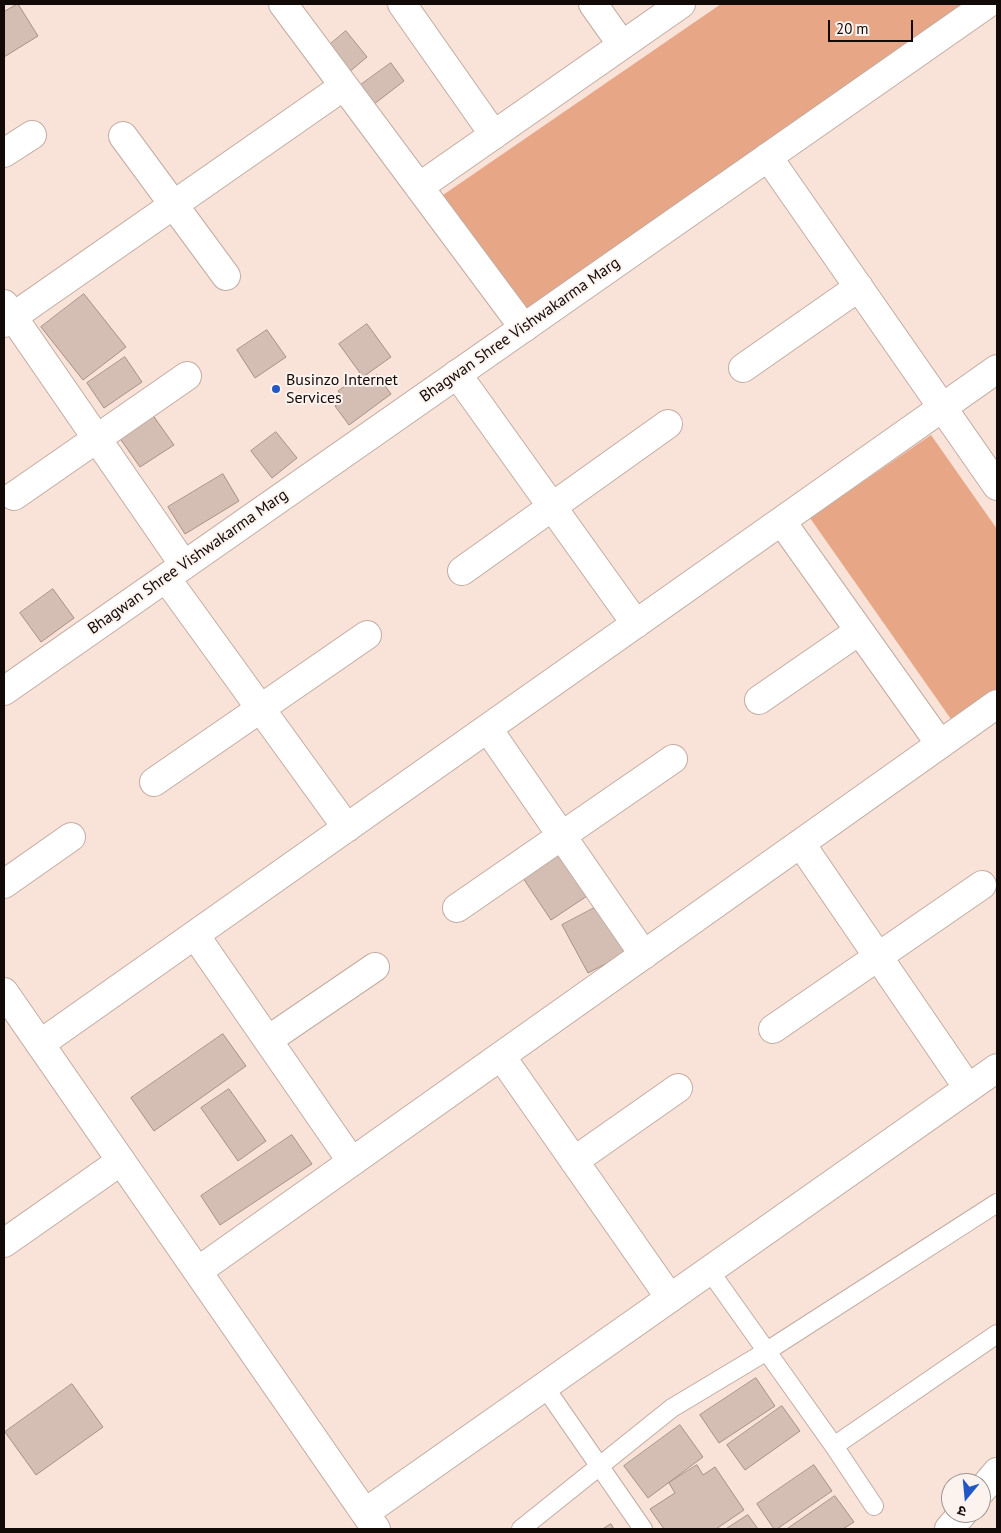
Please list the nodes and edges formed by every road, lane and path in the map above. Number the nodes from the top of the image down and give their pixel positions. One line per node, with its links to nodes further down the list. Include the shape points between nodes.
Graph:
1 (283, 4): 7 (street)
2 (402, 4): 9 (street)
3 (593, 4): 6 (street)
4 (681, 4): 6 (street)
5 (980, 6): 12 (street, Bhagwan Shree Vishwakarma Marg)
6 (622, 45): 9 (street)
7 (344, 86): 13 (street); 14 (street)
8 (32, 134): 11 (street)
9 (494, 135): 13 (street)
10 (123, 136): 14 (street)
11 (4, 153)
12 (768, 158): 16 (street); 18 (street, Bhagwan Shree Vishwakarma Marg)
13 (419, 187): 18 (street)
14 (174, 205): 15 (street); 17 (street)
15 (226, 276)
16 (858, 287): 19 (street); 23 (street)
17 (7, 315): 25 (street)
18 (524, 328): 21 (street, Bhagwan Shree Vishwakarma Marg)
19 (743, 368)
20 (997, 369): 23 (street)
21 (457, 374): 28 (street); 31 (street, Bhagwan Shree Vishwakarma Marg)
22 (187, 376): 25 (street)
23 (943, 408): 26 (street); 29 (street)
24 (668, 424): 28 (street)
25 (97, 439): 27 (street); 31 (street)
26 (997, 486)
27 (14, 496)
28 (552, 507): 30 (street); 32 (street)
29 (782, 522): 32 (street); 33 (street)
30 (462, 571)
31 (175, 572): 35 (street, Bhagwan Shree Vishwakarma Marg); 38 (street)
32 (636, 624): 39 (street)
33 (859, 631): 36 (street); 40 (street)
34 (367, 635): 38 (street)
35 (4, 692)
36 (759, 700)
37 (997, 704): 40 (street)
38 (260, 709): 42 (street); 43 (street)
39 (488, 729): 43 (street); 44 (street)
40 (940, 744): 46 (street)
41 (673, 759): 44 (street)
42 (154, 782)
43 (347, 828): 50 (street)
44 (561, 836): 49 (street); 51 (street)
45 (71, 837): 47 (street)
46 (801, 844): 51 (street); 52 (street)
47 (4, 884)
48 (982, 885): 52 (street)
49 (457, 908)
50 (195, 935): 56 (street); 57 (street)
51 (644, 955): 58 (street)
52 (878, 957): 55 (street); 61 (street)
53 (375, 967): 56 (street)
54 (4, 992): 57 (street)
55 (773, 1029)
56 (268, 1040): 64 (street)
57 (40, 1044): 63 (street)
58 (501, 1056): 62 (street); 64 (street)
59 (997, 1068): 61 (street)
60 (678, 1088): 62 (street)
61 (968, 1088): 68 (street)
62 (574, 1161): 69 (street)
63 (122, 1162): 66 (street); 67 (street)
64 (352, 1162): 67 (street)
65 (997, 1203): 71 (lane)
66 (4, 1243)
67 (198, 1270): 76 (street)
68 (710, 1270): 69 (street); 71 (lane)
69 (670, 1298): 72 (street)
70 (997, 1334): 73 (lane)
71 (766, 1351): 73 (lane); 74 (lane, via 672,1408)
72 (544, 1386): 74 (lane); 76 (street)
73 (834, 1446): 75 (lane)
74 (600, 1467): 77 (lane); 78 (lane)
75 (874, 1506)
76 (371, 1521)
77 (521, 1529)
78 (643, 1529)

